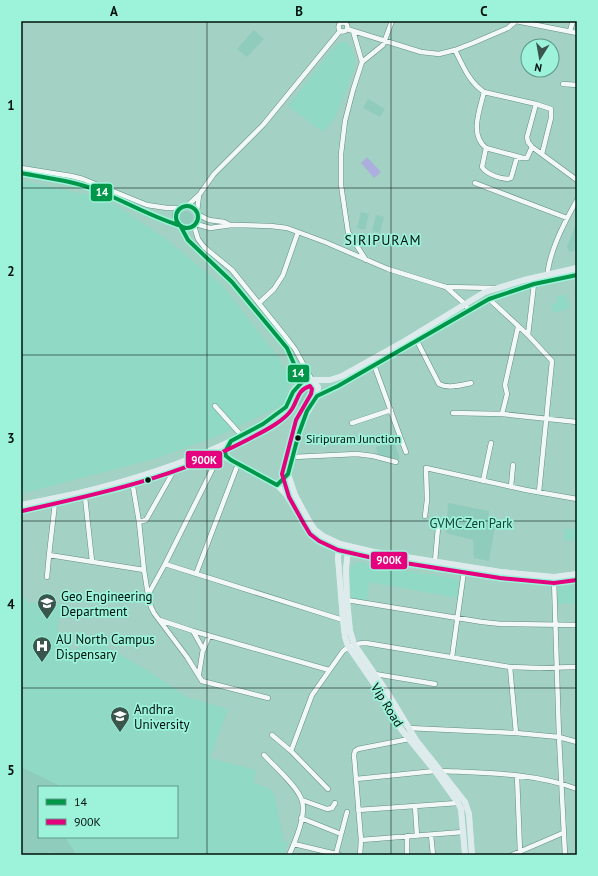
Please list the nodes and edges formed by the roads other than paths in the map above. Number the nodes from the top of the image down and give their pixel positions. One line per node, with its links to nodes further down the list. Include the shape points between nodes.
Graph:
1 (392, 21): 10 (street)
2 (516, 21): 8 (street); 11 (street, via 508,28)
3 (573, 21): 8 (street)
4 (340, 22): 5 (street, via 347,26); 7 (street)
5 (347, 29): 6 (street); 7 (street)
6 (352, 30): 10 (street); 12 (street)
7 (340, 31): 25 (street, via 263,125 214,174)
8 (570, 31): 9 (street)
9 (577, 33)
10 (385, 41): 11 (street, via 431,54); 12 (street, via 377,52)
11 (455, 50): 15 (street, via 471,80)
12 (362, 62): 35 (street, via 345,121 341,185 348,232)
13 (563, 84): 14 (street)
14 (577, 84)
15 (484, 92): 16 (street); 18 (street, via 477,130 481,143)
16 (536, 104): 17 (street, via 527,137); 19 (street, via 548,107 552,111)
17 (532, 147): 19 (street); 20 (street, via 527,158)
18 (486, 148): 20 (street); 20 (street, via 482,167 484,171 504,178 511,178)
19 (542, 154): 23 (street)
20 (517, 157)
21 (21, 168): 28 (street, via 83,179 147,205)
22 (21, 173): 33 (street, via 82,185)
23 (577, 180)
24 (475, 183): 30 (street)
25 (199, 195): 27 (street); 29 (street)
26 (577, 200): 30 (street)
27 (187, 206): 28 (street); 29 (street, via 191,206)
28 (180, 208): 33 (street, via 175,215)
29 (197, 213): 31 (street); 32 (street, via 209,220)
30 (567, 218): 37 (street)
31 (195, 225): 32 (street, via 210,228); 33 (street, via 188,228); 44 (street, via 198,239 204,247 232,270)
32 (232, 225): 34 (street, via 271,226)
33 (180, 226): 53 (street, via 188,240 232,282 287,348)
34 (298, 232): 35 (street); 44 (street, via 283,275 274,289)
35 (366, 260): 41 (street)
36 (577, 268): 37 (main road)
37 (547, 274): 39 (street); 42 (main road)
38 (577, 275): 39 (main road)
39 (547, 282): 40 (main road)
40 (534, 284): 43 (main road); 48 (street)
41 (446, 287): 42 (street); 45 (street)
42 (497, 288): 45 (main road)
43 (489, 298): 46 (main road); 47 (street)
44 (259, 303): 52 (street, via 295,349)
45 (465, 304): 46 (street); 50 (main road)
46 (469, 311): 49 (main road)
47 (518, 327): 48 (street); 59 (street, via 505,385 507,394)
48 (528, 334): 60 (street, via 552,361)
49 (417, 341): 51 (main road); 54 (street, via 439,384 453,386)
50 (372, 359): 51 (street); 52 (main road, via 336,378)
51 (375, 365): 55 (main road); 57 (street)
52 (313, 380): 53 (main road); 55 (main road, via 318,387)
53 (302, 382): 63 (main road, via 293,392 286,407 263,424)
54 (471, 383)
55 (317, 396): 68 (main road, via 301,428)
56 (215, 406): 63 (street)
57 (391, 410): 62 (street); 66 (street)
58 (453, 413): 59 (street)
59 (502, 414): 60 (street)
60 (547, 420): 61 (street); 79 (street)
61 (577, 422)
62 (352, 423)
63 (241, 435): 64 (main road)
64 (231, 441): 69 (main road, via 225,452); 75 (main road)
65 (491, 443): 76 (street)
66 (406, 452)
67 (220, 454): 69 (main road); 73 (main road, via 216,452); 95 (street)
68 (293, 457): 70 (street, via 357,454); 74 (main road)
69 (231, 460): 71 (main road)
70 (396, 462)
71 (238, 464): 77 (main road); 98 (street)
72 (514, 465): 78 (street)
73 (171, 470): 75 (main road); 86 (street, via 172,474 146,520)
74 (288, 474): 77 (main road); 88 (main road, via 295,495 315,530)
75 (132, 481): 80 (main road); 83 (main road); 86 (street)
76 (483, 481): 78 (street); 85 (street, via 426,468)
77 (277, 485): 90 (main road, via 286,494 311,535)
78 (511, 487): 79 (street)
79 (538, 492): 81 (street)
80 (85, 497): 82 (main road); 93 (street)
81 (577, 499)
82 (55, 503): 84 (main road); 92 (street)
83 (21, 504)
84 (21, 510)
85 (425, 516)
86 (139, 522): 96 (street)
87 (438, 528): 94 (street)
88 (340, 544): 89 (main road); 90 (main road, Vip Road)
89 (349, 546): 91 (main road, Vip Road); 94 (main road)
90 (339, 550): 91 (main road); 107 (main road, Vip Road)
91 (348, 553): 97 (main road); 104 (main road, Vip Road)
92 (49, 555): 93 (street); 100 (street)
93 (92, 561): 96 (street)
94 (436, 562): 101 (main road)
95 (165, 564): 98 (street); 103 (street)
96 (144, 570): 103 (street)
97 (464, 571): 101 (main road, via 523,580); 105 (street)
98 (196, 574): 107 (street)
99 (577, 574): 101 (main road)
100 (46, 577)
101 (554, 579): 102 (main road); 108 (street)
102 (577, 579)
103 (148, 595): 106 (street, via 151,607)
104 (347, 600): 105 (street); 112 (main road, Vip Road)
105 (458, 618): 108 (street, via 501,624); 114 (street)
106 (159, 620): 110 (street); 119 (street)
107 (343, 620): 112 (main road, Vip Road, via 345,637)
108 (556, 625): 109 (street); 117 (street)
109 (577, 625)
110 (193, 631): 111 (street); 113 (street)
111 (209, 636): 113 (street); 118 (street)
112 (351, 645): 114 (street, via 366,643); 118 (street, via 343,651); 120 (main road, Vip Road); 124 (main road, Vip Road)
113 (202, 651): 119 (street)
114 (452, 658): 115 (street)
115 (510, 667): 117 (street); 125 (street)
116 (577, 667): 117 (street)
117 (556, 668): 127 (street)
118 (330, 670): 130 (street, via 310,698)
119 (199, 674): 122 (street, via 206,683)
120 (375, 674): 121 (street); 123 (main road, Vip Road)
121 (436, 684)
122 (268, 698)
123 (408, 728): 124 (street); 125 (street); 132 (main road, Vip Road)
124 (401, 729): 128 (main road, Vip Road)
125 (516, 733): 127 (street)
126 (272, 734): 130 (street)
127 (559, 737): 129 (street); 135 (street)
128 (409, 739): 132 (main road, Vip Road); 134 (street, via 355,751)
129 (577, 742)
130 (291, 751): 136 (street)
131 (264, 755): 138 (street, via 294,786)
132 (438, 771): 133 (street); 134 (street); 140 (main road, Vip Road); 160 (main road, Vip Road, via 459,794 467,808)
133 (517, 776): 135 (street); 153 (street)
134 (356, 779): 142 (street)
135 (562, 783): 137 (street); 146 (street)
136 (328, 789)
137 (577, 789)
138 (302, 800): 139 (street, via 327,809 332,808); 144 (street)
139 (335, 803)
140 (458, 803): 141 (street); 145 (main road, Vip Road)
141 (415, 806): 142 (street); 150 (street)
142 (358, 810): 151 (street)
143 (347, 812): 147 (street)
144 (301, 818): 147 (street); 152 (street)
145 (463, 832): 148 (street); 159 (main road, Vip Road)
146 (563, 833): 153 (street); 162 (street)
147 (341, 834): 154 (street)
148 (431, 835): 150 (street); 158 (street)
149 (406, 836): 150 (street); 151 (street); 157 (street)
150 (417, 836)
151 (361, 840): 156 (street)
152 (294, 844): 154 (street); 155 (street)
153 (520, 852): 161 (street)
154 (338, 854)
155 (289, 855)
156 (360, 855)
157 (407, 855)
158 (433, 855)
159 (465, 855)
160 (472, 855)
161 (512, 855)
162 (565, 855)

